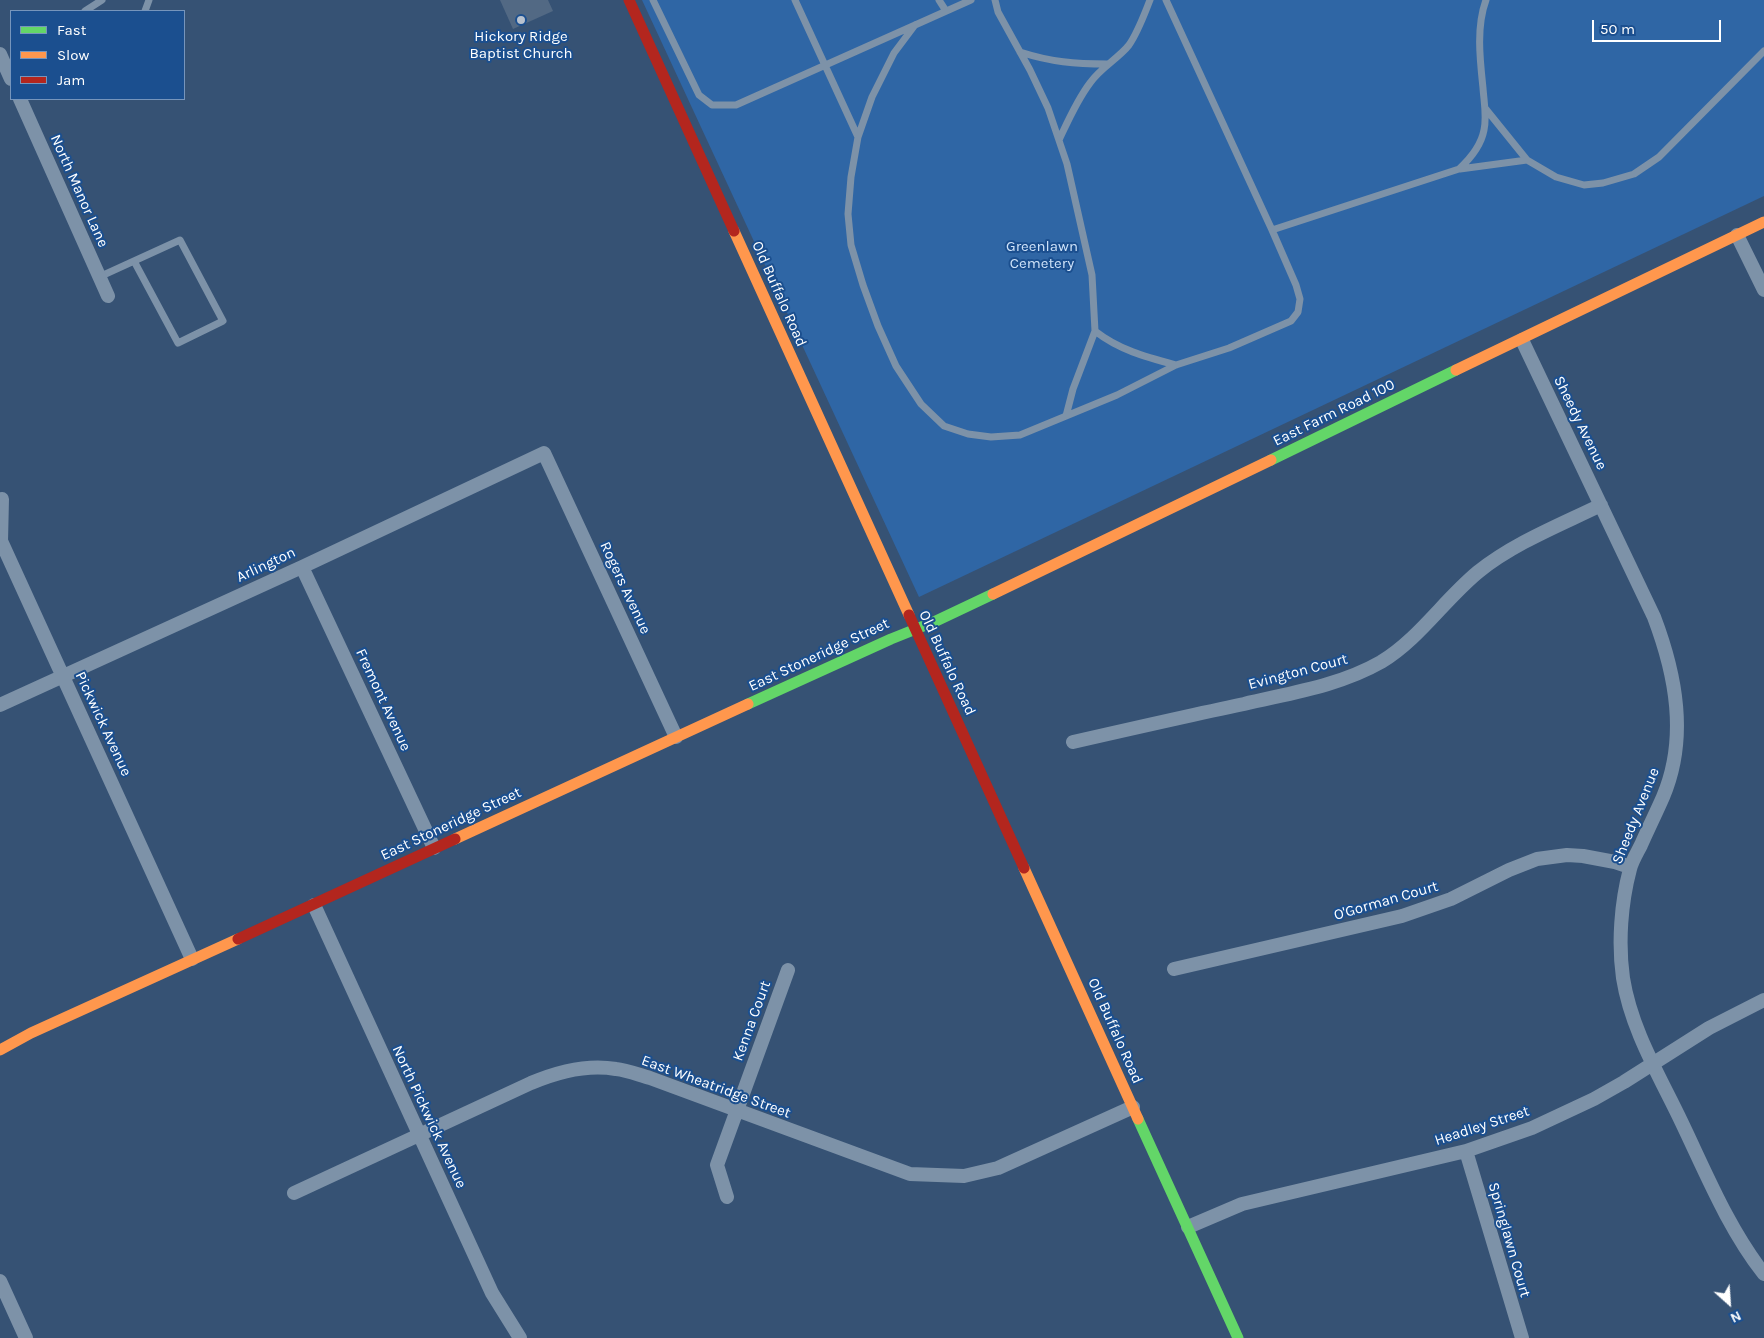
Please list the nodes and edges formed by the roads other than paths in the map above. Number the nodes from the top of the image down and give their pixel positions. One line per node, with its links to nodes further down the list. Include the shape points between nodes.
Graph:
1 (102, 0): 11 (lane)
2 (629, 0): 41 (street, Old Buffalo Road)
3 (653, 0): 18 (lane, via 699,95 712,105 736,105)
4 (795, 0): 18 (lane)
5 (939, 0): 12 (lane)
6 (971, 0): 12 (lane)
7 (994, 0): 15 (lane)
8 (1150, 0): 17 (lane, via 1128,46)
9 (1166, 0): 27 (lane)
10 (1486, 0): 21 (lane, via 1480,41)
11 (87, 10)
12 (946, 11): 13 (lane)
13 (915, 25): 18 (lane); 22 (lane, via 894,53 876,88)
14 (1764, 51): 24 (lane, via 1659,158 1634,174 1584,185 1556,177)
15 (1020, 52): 17 (lane, via 1075,64); 23 (lane, via 1048,108)
16 (0, 54): 19 (street)
17 (1108, 64): 23 (lane, via 1090,82)
18 (825, 65): 22 (lane)
19 (10, 77)
20 (20, 100): 30 (street, North Manor Lane)
21 (1485, 108): 24 (lane); 25 (lane, via 1484,130 1478,147)
22 (858, 137): 36 (lane, via 848,204 851,245 878,326 896,366 921,404 944,426 991,437 1020,434)
23 (1059, 140): 33 (lane, via 1092,275)
24 (1527, 160): 25 (lane)
25 (1459, 169): 27 (lane)
26 (1764, 222): 28 (street, East Farm Road 100)
27 (1272, 230): 35 (lane, via 1296,285 1300,299 1298,312 1291,321 1272,330)
28 (1737, 235): 31 (street); 34 (street, East Farm Road 100)
29 (134, 261): 29 (lane, via 180,240 222,321 178,343); 30 (lane)
30 (100, 277): 32 (street, North Manor Lane)
31 (1764, 290)
32 (108, 296)
33 (1095, 330): 35 (lane, via 1107,341 1137,355); 36 (lane, via 1072,389)
34 (1522, 340): 39 (street, Sheedy Avenue); 41 (street, East Farm Road 100)
35 (1176, 365): 36 (lane)
36 (1066, 416)
37 (544, 453): 40 (street, Arlington); 44 (street, Rogers Avenue)
38 (2, 499): 42 (street, Pickwick Avenue, via 1,541)
39 (1601, 505): 45 (street, Evington Court, via 1496,559 1396,651 1353,676 1297,692); 47 (street, Sheedy Avenue, via 1662,637 1673,678 1678,719 1676,753 1668,784)
40 (302, 567): 42 (street, Arlington); 46 (street, Fremont Avenue)
41 (915, 628): 44 (street, East Stoneridge Street); 55 (street, Old Buffalo Road)
42 (63, 676): 43 (street, Arlington); 49 (street, Pickwick Avenue)
43 (0, 705)
44 (676, 737): 46 (street, East Stoneridge Street)
45 (1073, 742)
46 (434, 848): 48 (street, East Stoneridge Street)
47 (1630, 867): 50 (street, O'Gorman Court, via 1583,856 1537,859 1451,899 1402,916); 54 (street, Sheedy Avenue, via 1620,942 1623,978 1632,1014)
48 (314, 905): 49 (street, East Stoneridge Street); 57 (street, North Pickwick Avenue)
49 (192, 959): 53 (street, East Stoneridge Street)
50 (1174, 969)
51 (788, 970): 56 (street, Kenna Court)
52 (1764, 1000): 54 (street, Headley Street, via 1709,1028)
53 (0, 1050)
54 (1654, 1064): 58 (street, Headley Street, via 1563,1114); 62 (street, Sheedy Avenue, via 1725,1212)
55 (1133, 1107): 56 (street, East Wheatridge Street, via 998,1168 964,1176 910,1174); 61 (street, Old Buffalo Road)
56 (736, 1111): 57 (street, East Wheatridge Street, via 615,1068 580,1070 546,1076); 60 (street, Kenna Court, via 717,1165)
57 (419, 1134): 59 (street, East Wheatridge Street); 65 (street, North Pickwick Avenue, via 492,1293)
58 (1466, 1151): 61 (street, Headley Street, via 1242,1204); 67 (street, Springlawn Court)
59 (294, 1193)
60 (727, 1197)
61 (1188, 1227): 66 (street, Old Buffalo Road)
62 (1764, 1274)
63 (0, 1281): 64 (street)
64 (26, 1338)
65 (520, 1338)
66 (1238, 1338)
67 (1522, 1338)

